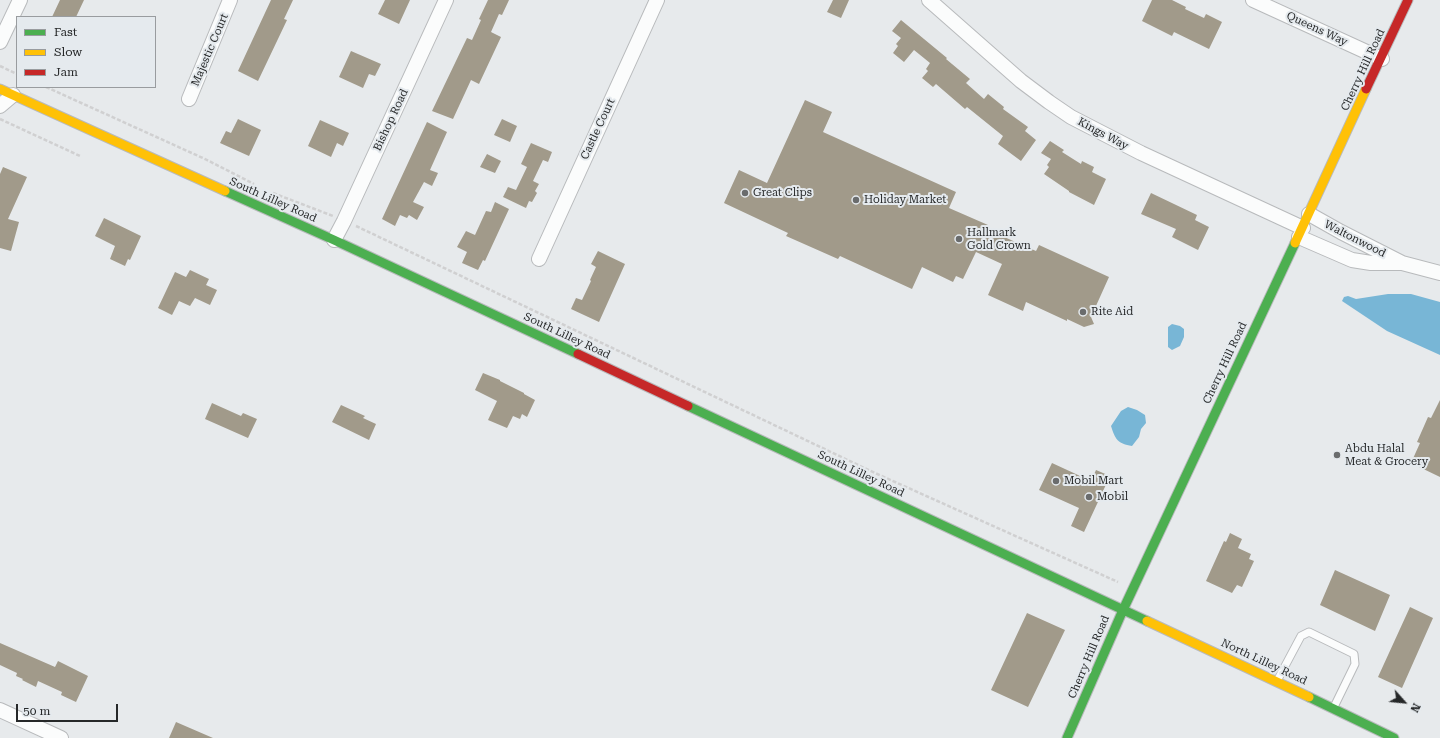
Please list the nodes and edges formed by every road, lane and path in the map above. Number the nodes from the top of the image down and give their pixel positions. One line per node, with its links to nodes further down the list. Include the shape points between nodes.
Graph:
1 (20, 0): 8 (street)
2 (230, 0): 14 (street, Majestic Court)
3 (446, 0): 21 (street, Bishop Road)
4 (657, 0): 24 (street, Castle Court)
5 (929, 0): 22 (street, Kings Way, via 1021,81 1071,117)
6 (1253, 0): 9 (street, Queens Way)
7 (1408, 0): 9 (street, Cherry Hill Road)
8 (0, 42)
9 (1382, 59): 20 (street, Cherry Hill Road)
10 (0, 66): 11 (path)
11 (16, 74)
12 (48, 88): 18 (path, via 205,159)
13 (6, 92): 15 (street); 23 (street, South Lilley Road)
14 (189, 99)
15 (0, 106)
16 (0, 119): 17 (path)
17 (80, 156)
18 (258, 186)
19 (272, 192): 21 (path)
20 (1309, 214): 22 (street, Cherry Hill Road); 25 (street, Waltonwood)
21 (344, 221): 23 (street, Bishop Road); 27 (path, via 875,473)
22 (1300, 232): 25 (street, Waltonwood, via 1352,260); 27 (street, Cherry Hill Road)
23 (334, 240): 28 (street, South Lilley Road)
24 (539, 259)
25 (1402, 263): 26 (street, Waltonwood)
26 (1440, 273)
27 (1132, 589): 28 (street, Cherry Hill Road)
28 (1123, 610): 29 (street, North Lilley Road); 33 (street, Cherry Hill Road)
29 (1277, 682): 30 (street, North Lilley Road); 30 (lane, via 1301,636 1309,632 1354,654 1355,664)
30 (1333, 709): 34 (street, North Lilley Road)
31 (0, 710): 32 (street)
32 (59, 738)
33 (1067, 738)
34 (1394, 738)

